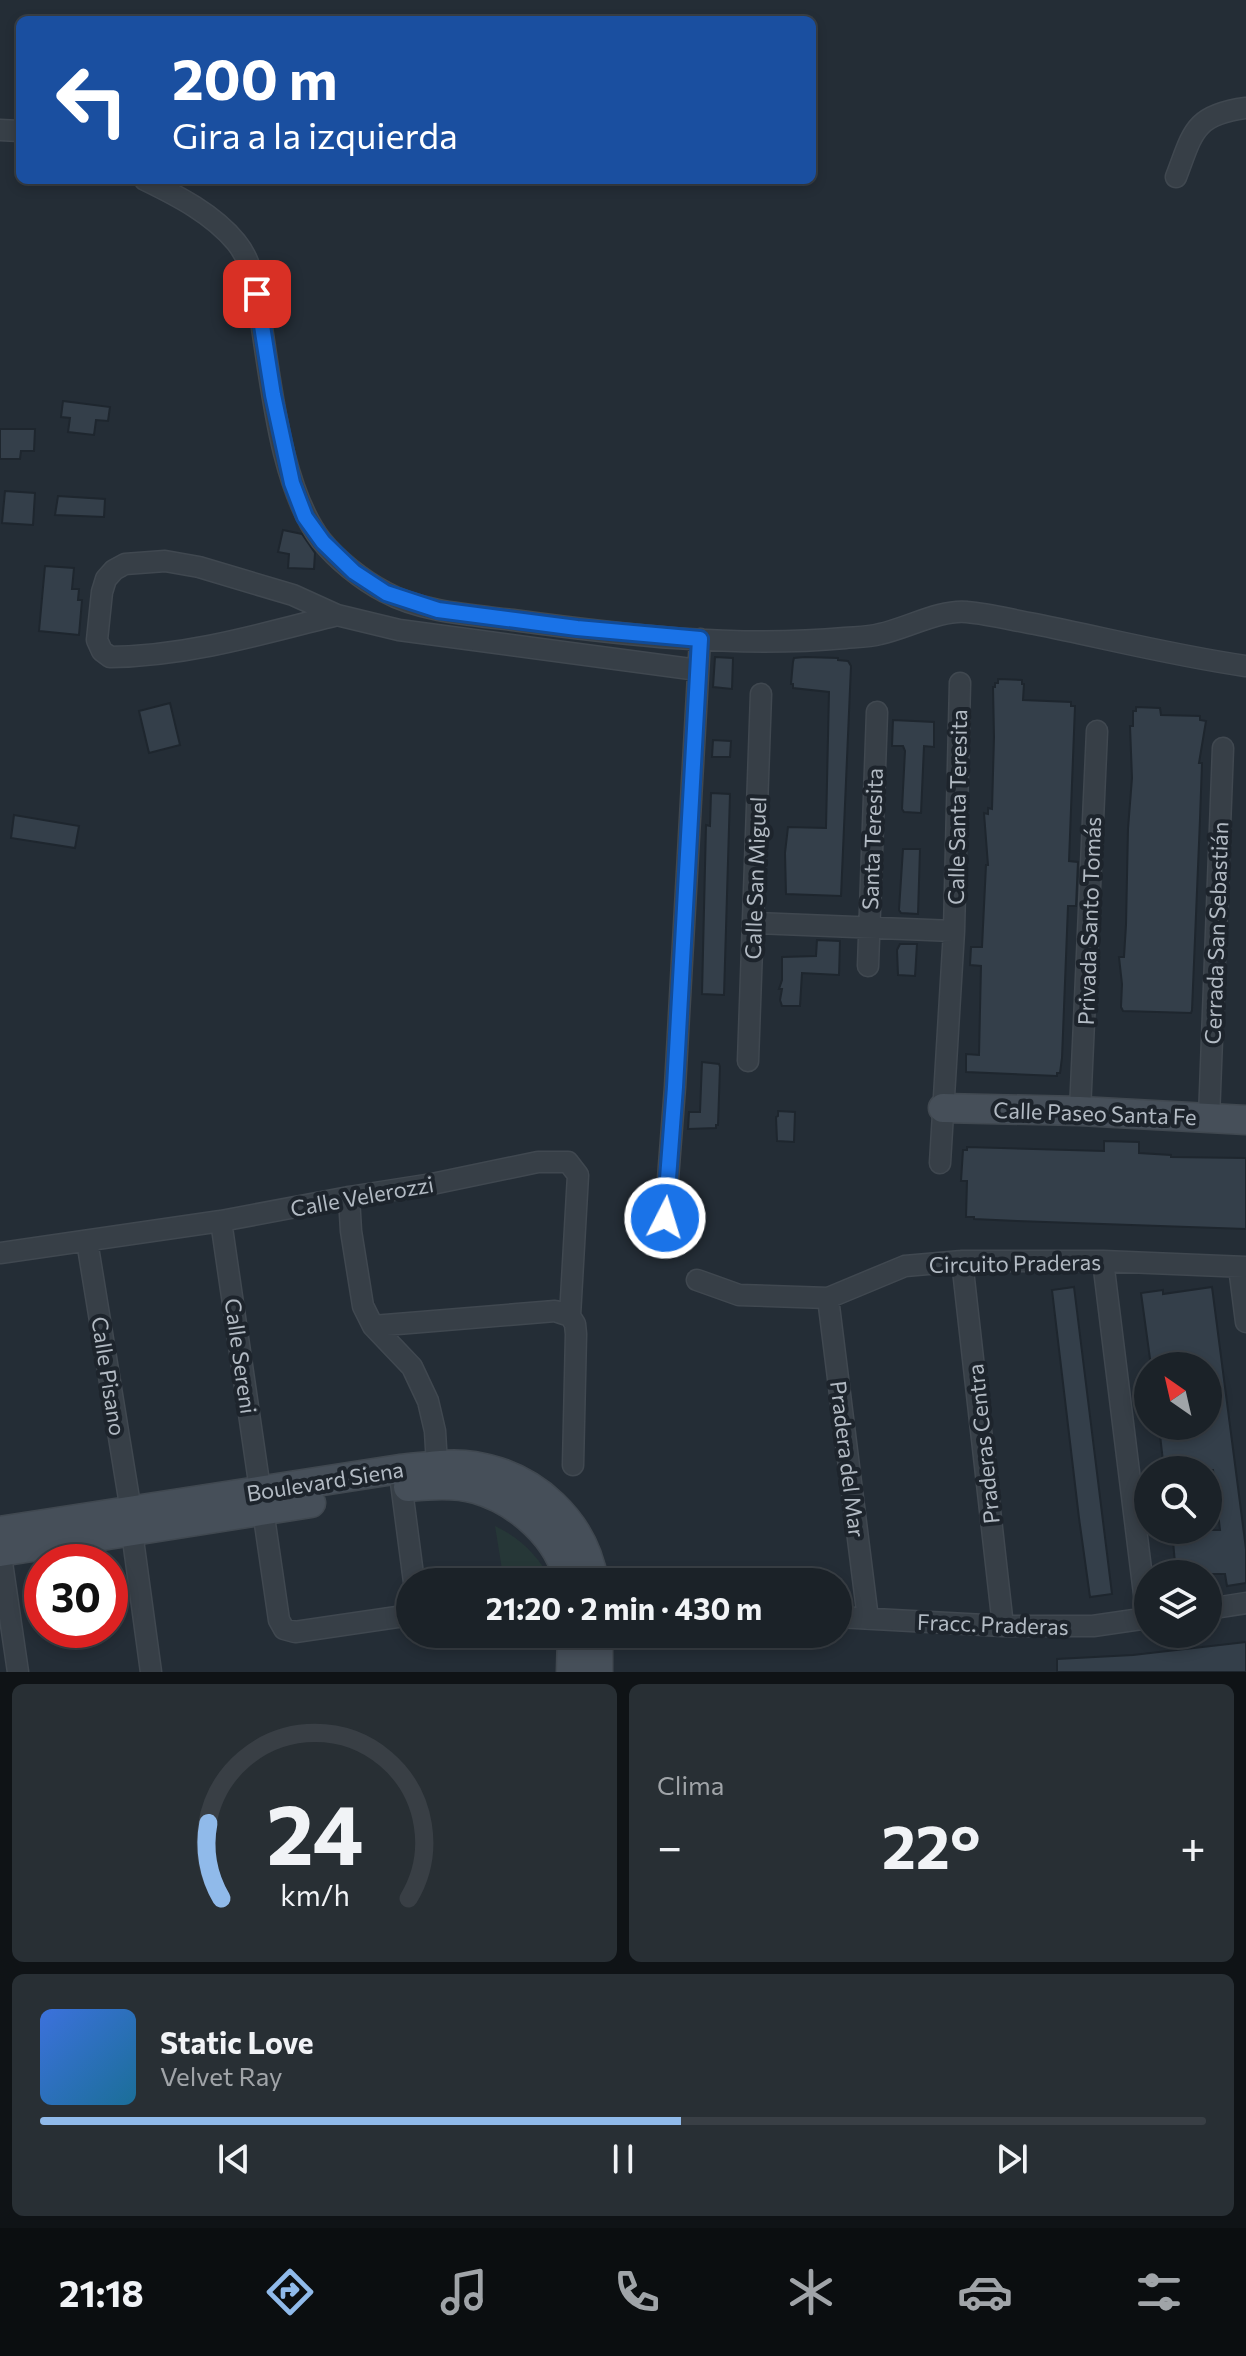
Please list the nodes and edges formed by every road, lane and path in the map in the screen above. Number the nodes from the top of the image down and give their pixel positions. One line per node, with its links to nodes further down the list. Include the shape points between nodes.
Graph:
1 (1246, 108): 2 (street, via 1206,119 1194,130)
2 (1176, 177)
3 (153, 184): 5 (street, via 207,215 247,259 292,483 305,517 354,572 386,593 438,610)
4 (337, 615): 4 (street, via 293,595 199,567 137,562 114,570 106,579 97,640 110,657 172,653); 7 (street, via 399,630)
5 (700, 639): 6 (street, via 879,635 963,611); 7 (street)
6 (1246, 666)
7 (698, 670): 24 (street)
8 (960, 683): 15 (street, Calle Santa Teresita)
9 (761, 694): 13 (street, Calle San Miguel)
10 (877, 712): 14 (street, Santa Teresita)
11 (1097, 731): 19 (street, Privada Santo Tomás)
12 (1223, 748): 20 (street, Cerrada San Sebastián)
13 (754, 923): 14 (street, Calle Santa Teresita); 17 (street, Calle San Miguel)
14 (869, 927): 15 (street, Calle Santa Teresita); 16 (street, Santa Teresita)
15 (954, 931): 18 (street, Calle Santa Teresita)
16 (868, 966)
17 (748, 1061)
18 (943, 1108): 19 (street, Calle Paseo Santa Fe); 22 (street, Calle Santa Teresita)
19 (1080, 1111): 20 (street, Calle Paseo Santa Fe)
20 (1209, 1118): 21 (street, Calle Paseo Santa Fe)
21 (1246, 1120)
22 (940, 1163)
23 (349, 1197): 25 (street, Calle Velerozzi); 33 (street, Calle Velerozzi, via 538,1162 568,1162 578,1175); 35 (street, via 363,1306)
24 (665, 1218)
25 (221, 1221): 26 (street, Calle Velerozzi); 39 (street, Calle Sereni)
26 (87, 1241): 27 (street, Calle Velerozzi); 40 (street, Calle Pisano)
27 (0, 1253)
28 (962, 1261): 29 (street, Circuito Praderas); 32 (street, Circuito Praderas, via 905,1266); 53 (street, Praderas Centra)
29 (1103, 1261): 30 (street, Circuito Praderas); 43 (street)
30 (1243, 1267): 34 (street)
31 (697, 1280): 32 (street, Circuito Praderas, via 739,1295)
32 (828, 1298): 51 (street, Pradera del Mar)
33 (570, 1316): 35 (street, via 555,1311); 37 (street, via 576,1334)
34 (1246, 1322)
35 (373, 1326): 36 (street, via 412,1367 428,1401)
36 (437, 1465): 38 (street, Boulevard Siena); 46 (street, Boulevard Siena, via 474,1466 520,1480 575,1529)
37 (573, 1465)
38 (401, 1479): 39 (street, Boulevard Siena); 44 (street); 45 (street, Boulevard Siena, via 475,1489 506,1502 532,1520)
39 (262, 1501): 40 (street, Boulevard Siena); 49 (street, Calle Sereni, via 284,1629 295,1632)
40 (131, 1521): 41 (street, Boulevard Siena); 42 (street, Boulevard Siena); 57 (street, Calle Pisano)
41 (0, 1531)
42 (0, 1551): 56 (street)
43 (1141, 1560)
44 (412, 1568)
45 (565, 1568)
46 (591, 1568)
47 (1246, 1603): 48 (street)
48 (1222, 1607)
49 (396, 1617)
50 (852, 1618): 51 (street, Fracc. Praderas)
51 (868, 1619): 53 (street, Fracc. Praderas)
52 (1134, 1620): 53 (street, Fracc. Praderas, via 1093,1626)
53 (1003, 1626)
54 (572, 1648): 58 (street)
55 (598, 1648): 59 (street)
56 (18, 1672)
57 (151, 1672)
58 (571, 1672)
59 (598, 1672)

